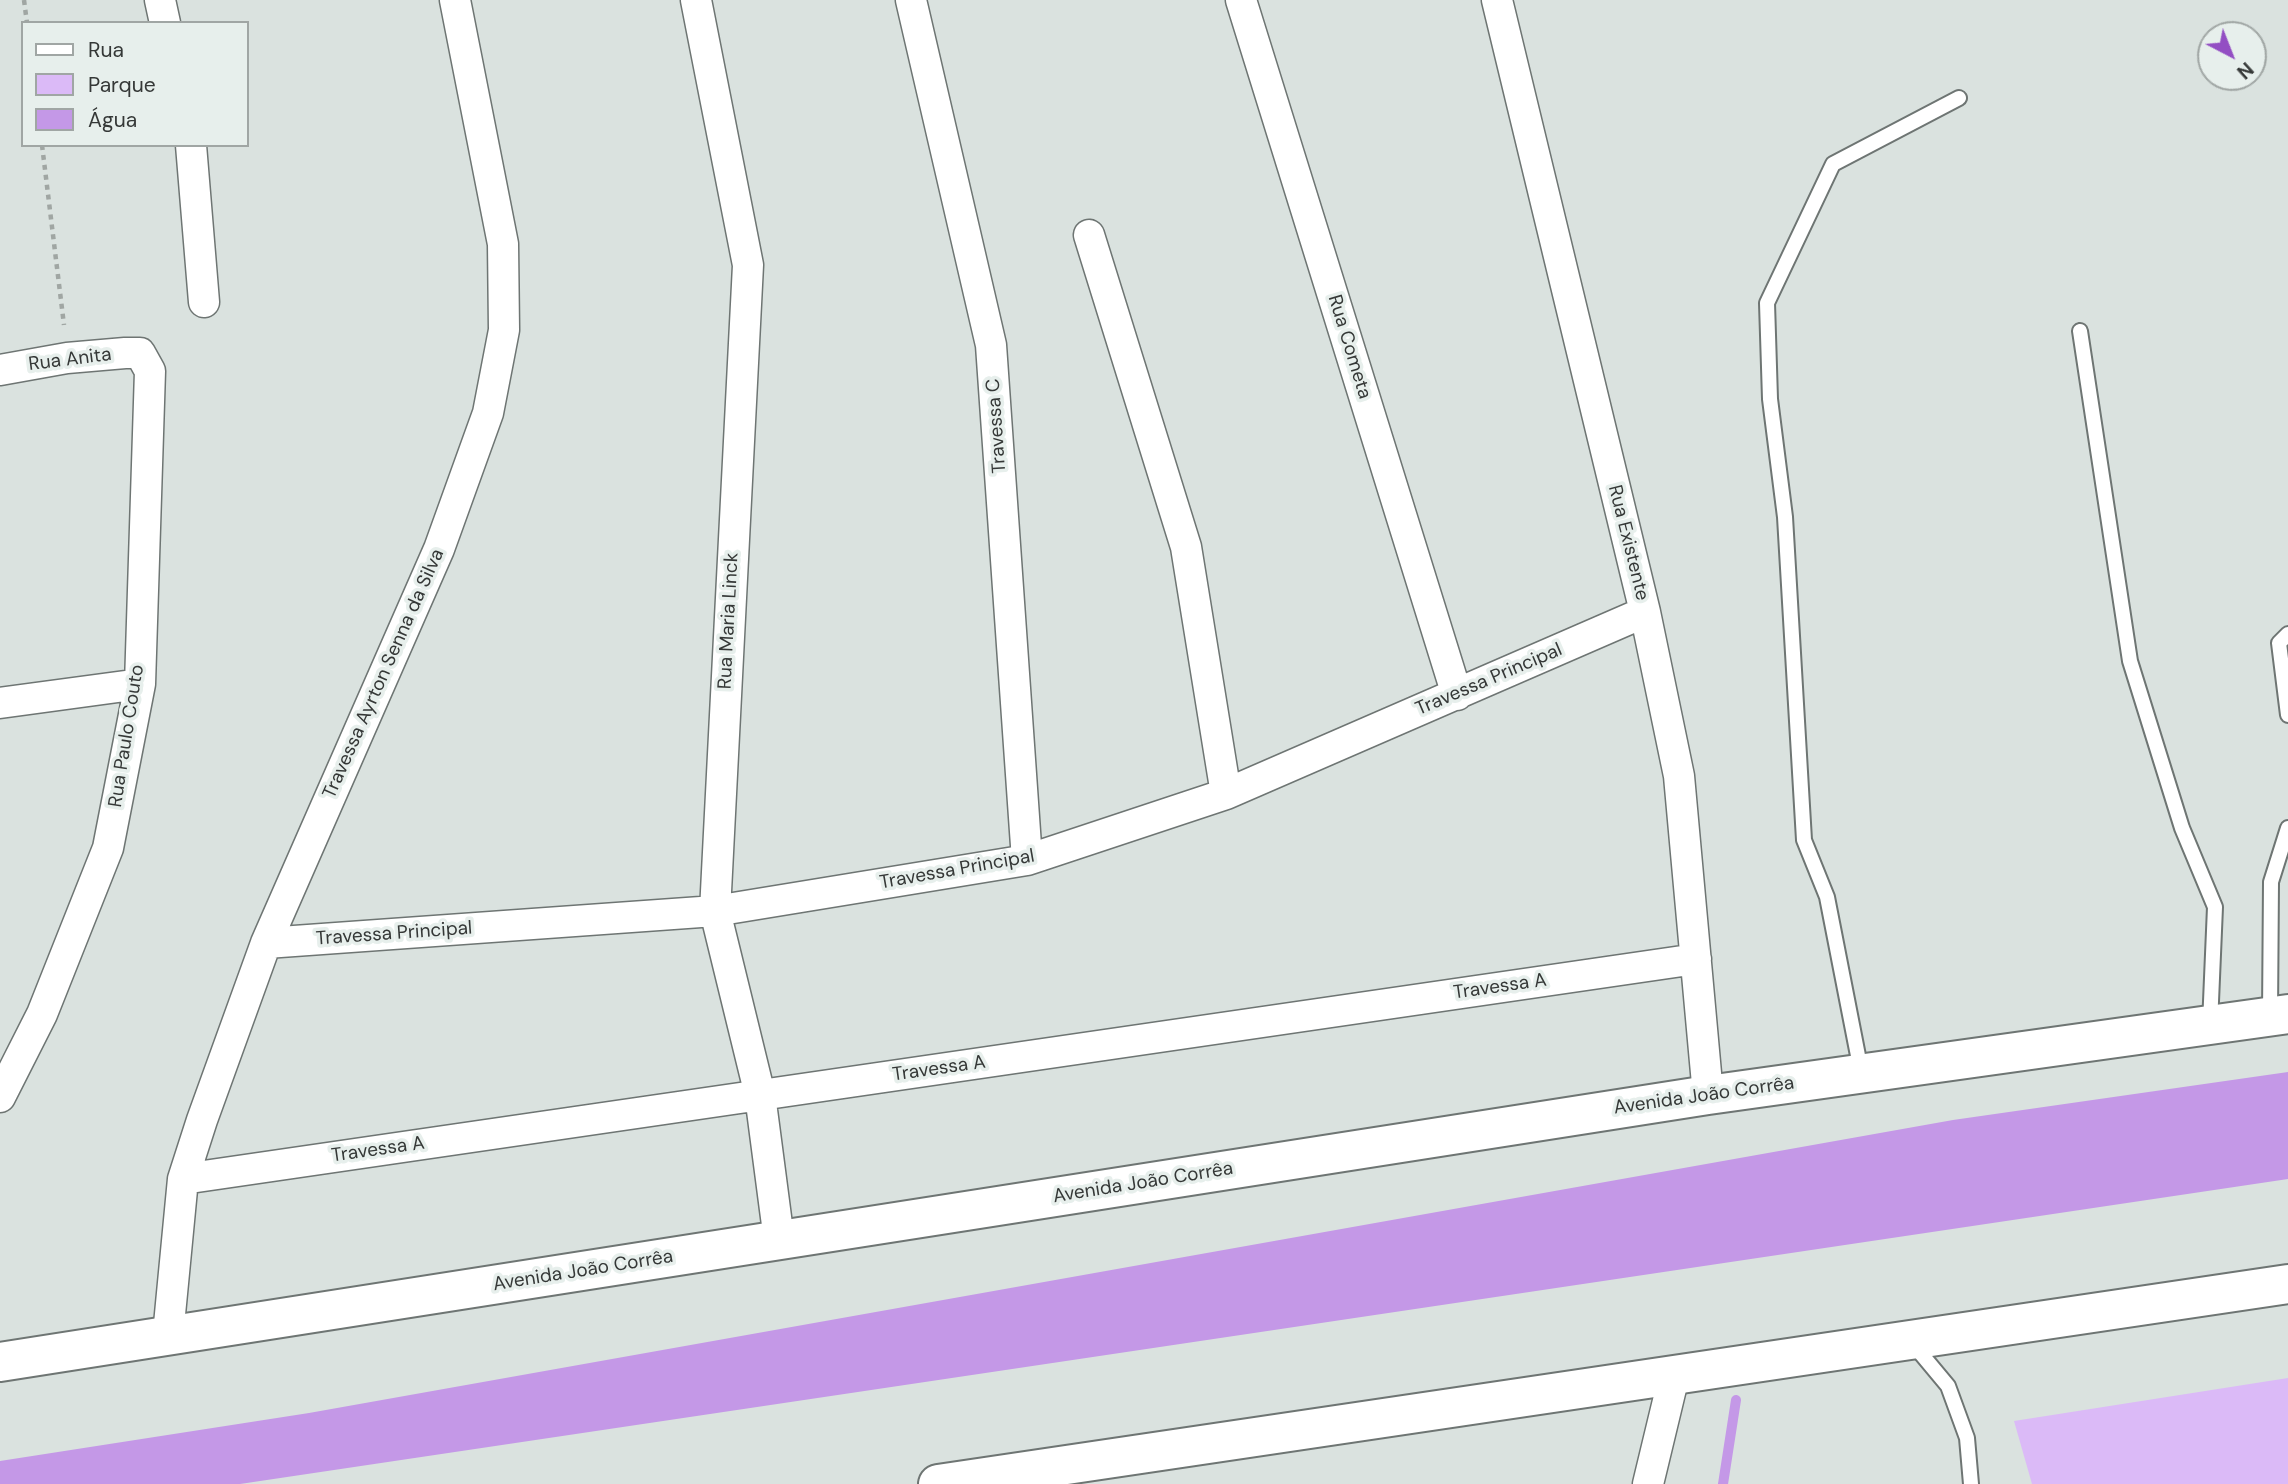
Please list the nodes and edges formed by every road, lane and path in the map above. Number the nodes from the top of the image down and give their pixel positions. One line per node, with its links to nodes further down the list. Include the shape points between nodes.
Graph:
1 (24, 0): 8 (path)
2 (160, 0): 9 (street)
3 (455, 0): 29 (street, Travessa Ayrton Senna da Silva, via 503,244 503,330 488,414 439,549)
4 (696, 0): 28 (street, Rua Maria Linck, via 747,265)
5 (911, 0): 27 (street, Travessa C, via 991,345)
6 (1241, 0): 22 (street, Rua Cometa)
7 (1497, 0): 19 (street, Rua Existente)
8 (27, 21)
9 (165, 21)
10 (1959, 97): 33 (lane, via 1833,164 1768,303 1770,399 1785,517 1804,840 1828,897)
11 (42, 147): 17 (path)
12 (191, 147): 14 (street)
13 (1089, 235): 25 (street, via 1186,547)
14 (204, 302)
15 (2080, 331): 32 (lane, via 2130,661 2182,828 2215,907)
16 (140, 353): 17 (street, Rua Anita); 21 (street, Rua Paulo Couto, via 150,371)
17 (68, 358): 18 (street, Rua Anita)
18 (0, 370)
19 (1645, 612): 22 (street, Travessa Principal); 30 (street, Rua Existente, via 1679,776)
20 (2288, 634): 24 (lane, via 2279,643)
21 (139, 684): 23 (street); 36 (street, Rua Paulo Couto, via 108,848 42,1014)
22 (1457, 695): 25 (street, Travessa Principal)
23 (0, 703)
24 (2288, 715)
25 (1226, 794): 27 (street, Travessa Principal)
26 (2288, 828): 31 (lane, via 2271,882)
27 (1027, 860): 28 (street, Travessa Principal)
28 (715, 911): 29 (street, Travessa Principal); 34 (street, Rua Maria Linck)
29 (267, 943): 37 (street, Travessa Ayrton Senna da Silva)
30 (1696, 959): 34 (street, Travessa A); 35 (street, Rua Existente)
31 (2279, 1015): 32 (main road, Avenida João Corrêa)
32 (2210, 1025): 33 (main road, Avenida João Corrêa)
33 (1862, 1073): 35 (main road, Avenida João Corrêa)
34 (760, 1095): 37 (street, Travessa A); 38 (street, Rua Maria Linck)
35 (1708, 1095): 38 (main road, Avenida João Corrêa)
36 (0, 1097)
37 (183, 1179): 40 (street, Travessa Ayrton Senna da Silva)
38 (779, 1240): 40 (main road, Avenida João Corrêa)
39 (2288, 1284): 41 (main road)
40 (168, 1335): 42 (main road, Avenida João Corrêa)
41 (1910, 1340): 43 (main road); 46 (lane, via 1948,1386 1967,1438)
42 (0, 1362)
43 (1674, 1376): 44 (main road); 45 (street)
44 (939, 1484)
45 (1648, 1484)
46 (1971, 1484)

